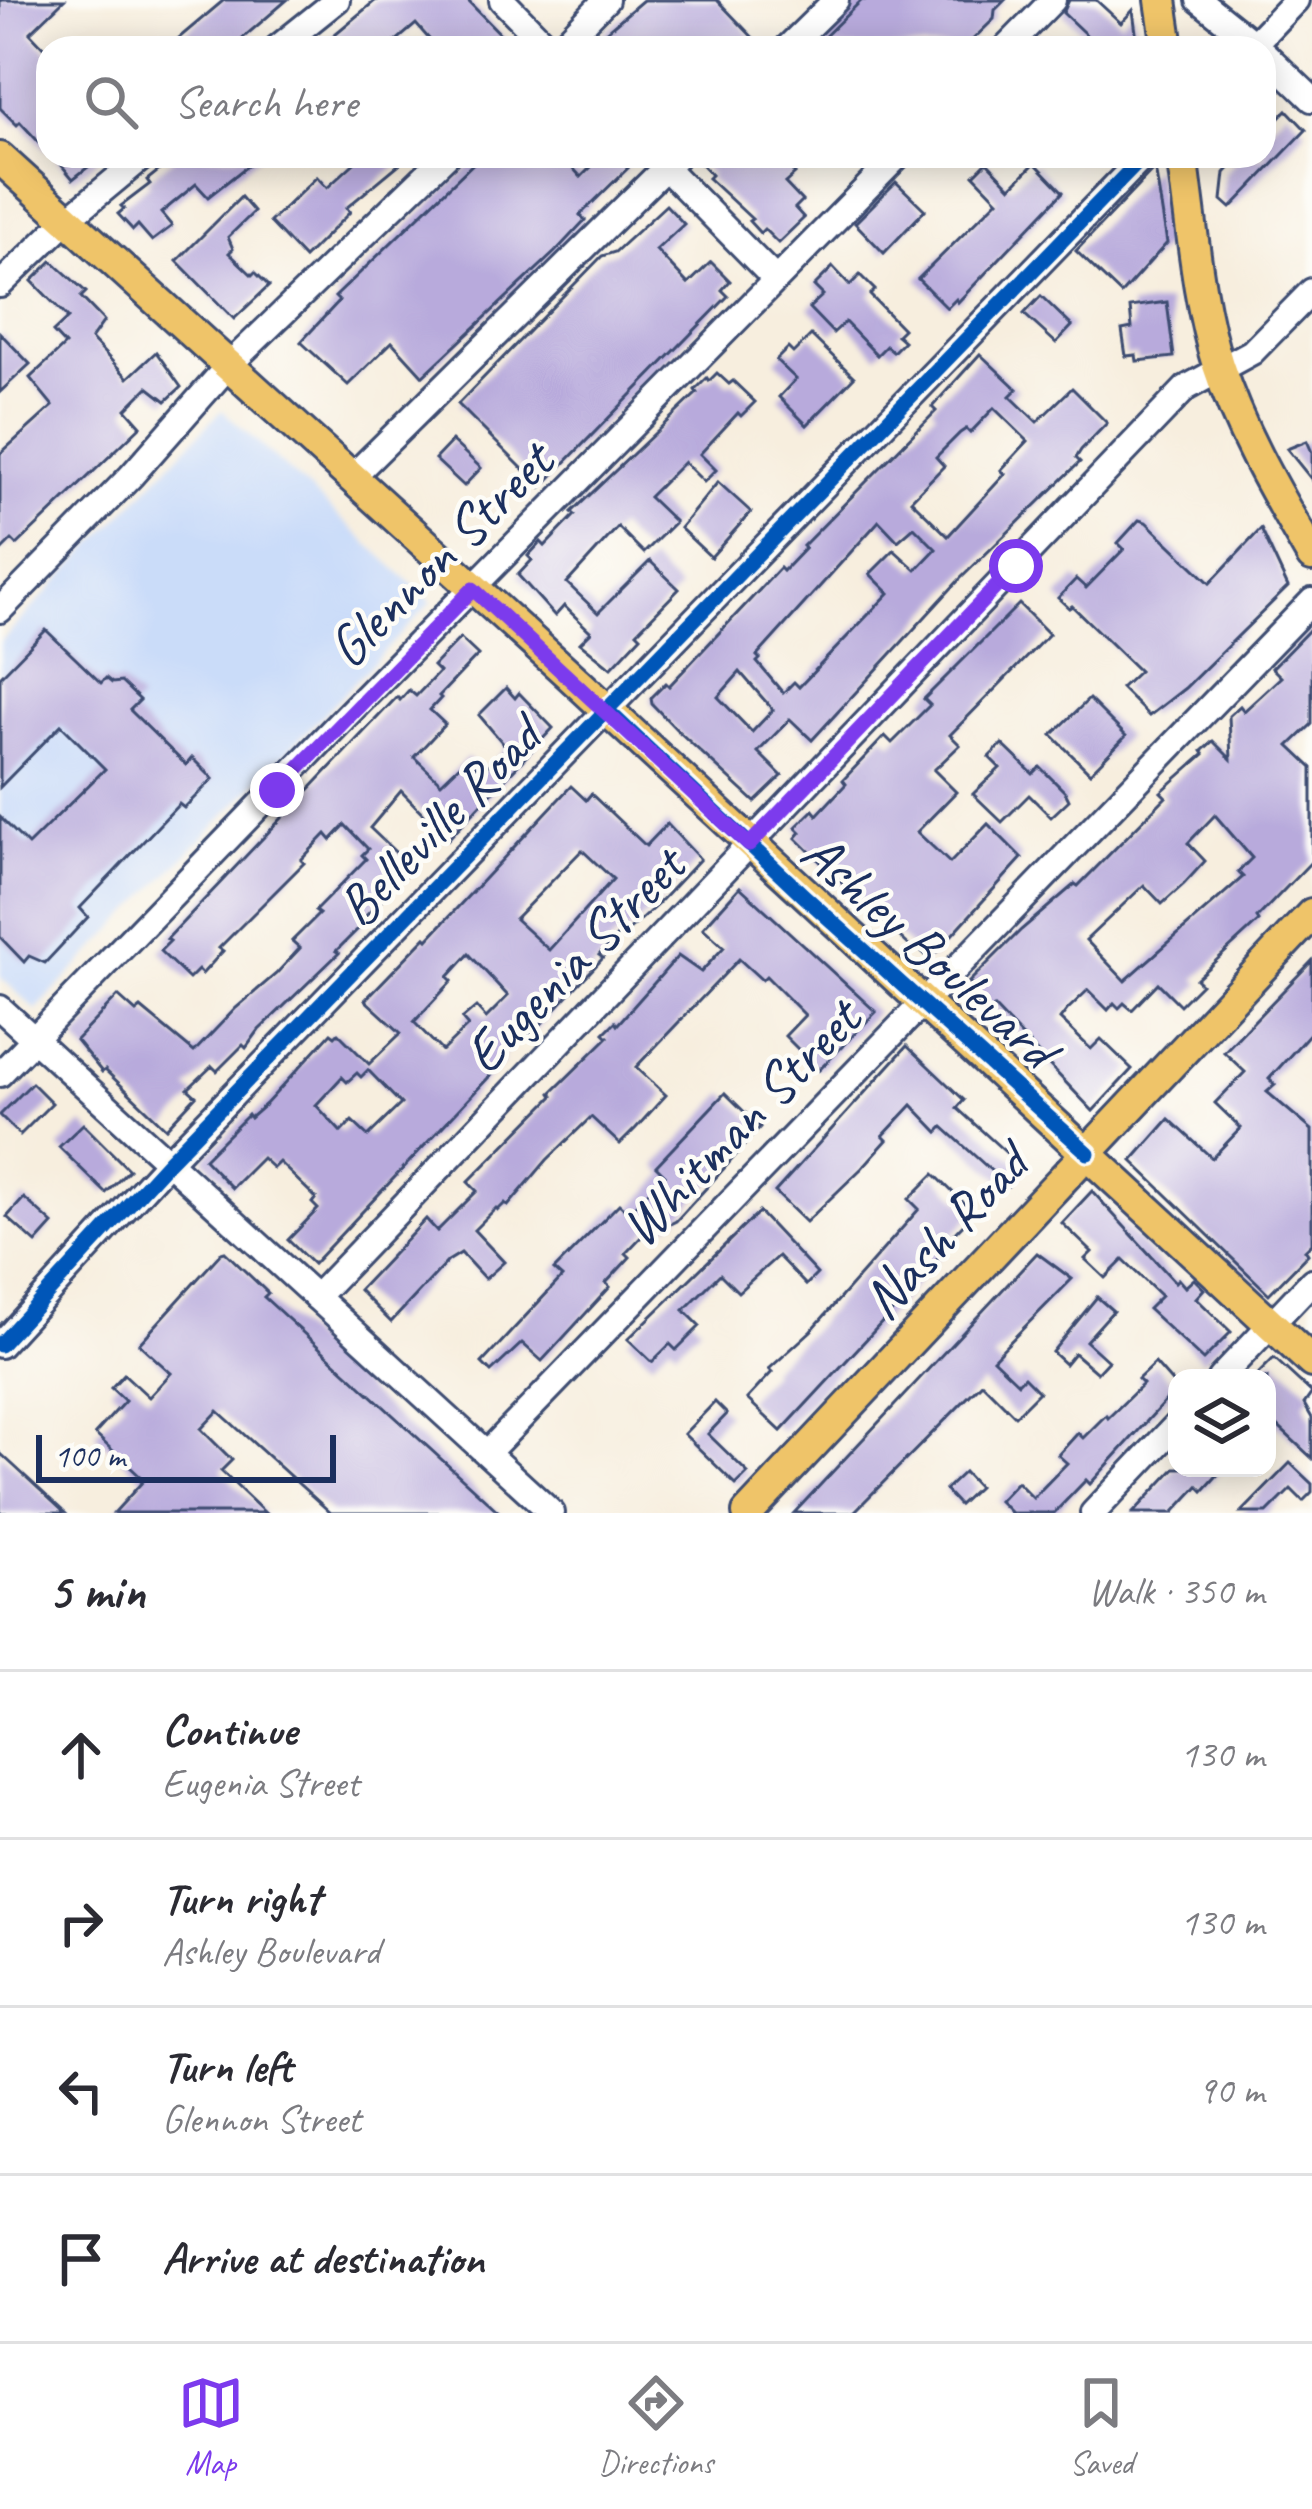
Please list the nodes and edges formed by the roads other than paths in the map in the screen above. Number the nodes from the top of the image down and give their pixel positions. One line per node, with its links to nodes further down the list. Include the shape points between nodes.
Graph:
1 (337, 0): 9 (street)
2 (502, 0): 10 (street)
3 (607, 0): 11 (street)
4 (836, 0): 12 (street)
5 (1054, 0): 13 (street)
6 (1161, 0): 14 (main road)
7 (1199, 0): 15 (street)
8 (1296, 0): 16 (street)
9 (293, 36)
10 (537, 36)
11 (571, 36)
12 (799, 36)
13 (1018, 36)
14 (1166, 36)
15 (1242, 36)
16 (1267, 36)
17 (1276, 66): 18 (street)
18 (1312, 99)
19 (0, 158): 27 (main road, Ashley Boulevard)
20 (130, 168): 27 (street)
21 (434, 168): 31 (street)
22 (658, 168): 33 (street)
23 (673, 168): 28 (street)
24 (886, 168): 28 (street, Glennon Street)
25 (1132, 168): 38 (street, Belleville Road)
26 (1184, 168): 32 (main road)
27 (68, 219): 29 (street); 31 (main road, Ashley Boulevard)
28 (775, 279): 35 (street, Glennon Street)
29 (0, 285)
30 (1312, 291): 32 (street, Eugenia Street, via 1252,352)
31 (228, 366): 33 (main road, Ashley Boulevard); 37 (street)
32 (1220, 370): 34 (main road); 39 (street, Eugenia Street, via 1186,388)
33 (351, 478): 35 (main road, Ashley Boulevard)
34 (1312, 556)
35 (473, 589): 38 (main road, Ashley Boulevard); 43 (street, Glennon Street)
36 (1312, 601): 41 (street, Whitman Street)
37 (0, 610)
38 (608, 711): 39 (main road, Ashley Boulevard); 46 (street, Belleville Road)
39 (749, 845): 41 (main road, Ashley Boulevard); 48 (street, Eugenia Street)
40 (1312, 914): 45 (main road, Nash Road)
41 (920, 1003): 45 (main road, Ashley Boulevard); 54 (street, Whitman Street)
42 (0, 1008): 43 (street)
43 (33, 1038): 44 (street, Glennon Street); 46 (street)
44 (0, 1074)
45 (1088, 1153): 49 (main road, Ashley Boulevard); 56 (main road, Nash Road)
46 (169, 1161): 48 (street); 50 (street, Belleville Road)
47 (1312, 1281): 49 (street)
48 (316, 1297): 54 (street)
49 (1270, 1324): 51 (main road, Ashley Boulevard); 52 (street)
50 (0, 1345)
51 (1312, 1363)
52 (1228, 1369)
53 (1168, 1434): 57 (street)
54 (487, 1453): 55 (street)
55 (552, 1513)
56 (748, 1513)
57 (1093, 1513)

